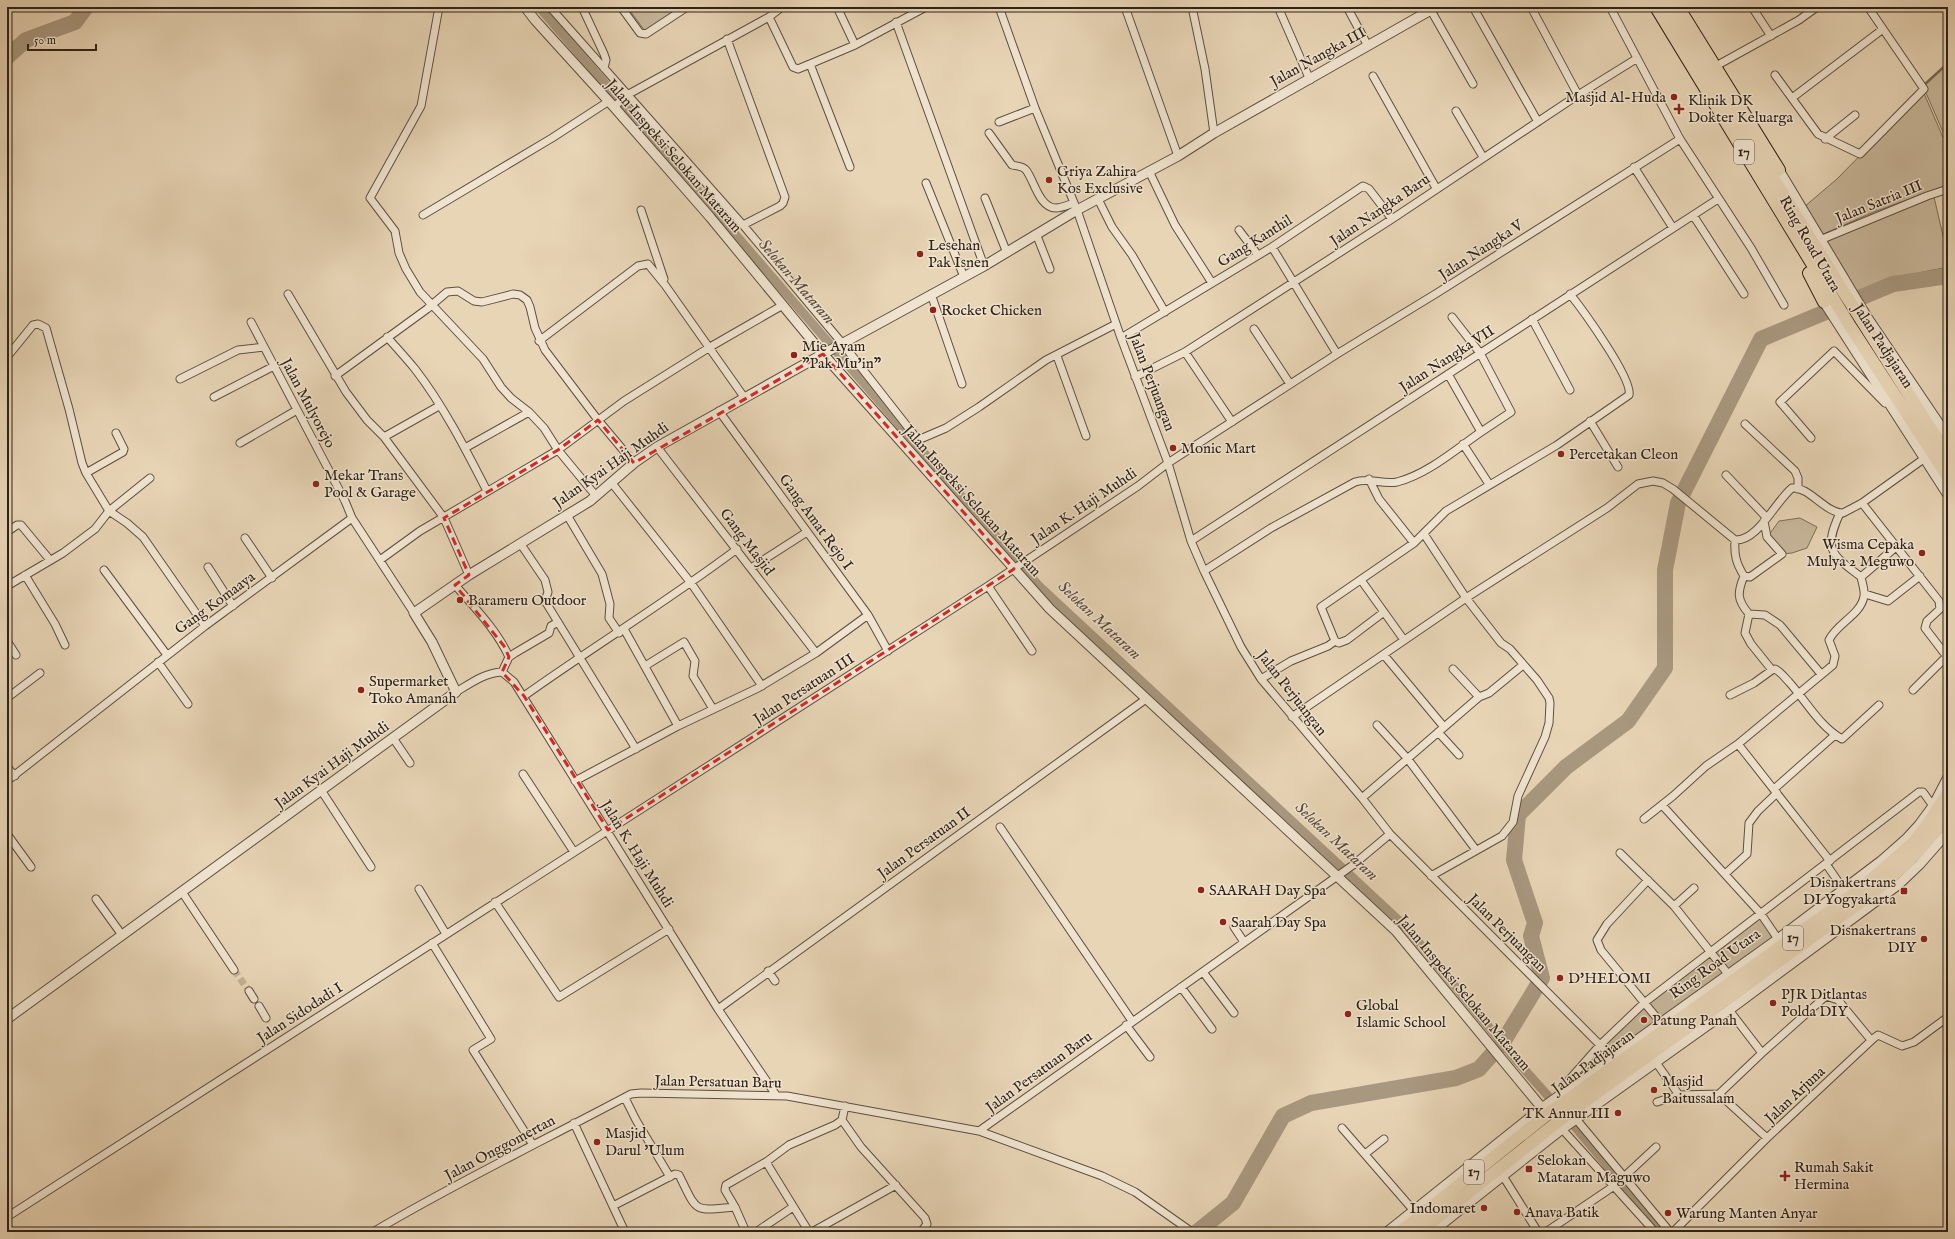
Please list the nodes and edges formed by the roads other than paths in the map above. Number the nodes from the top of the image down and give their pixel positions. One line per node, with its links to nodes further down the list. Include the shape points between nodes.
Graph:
1 (439, 7): 90 (street, via 421,106 370,198 395,231 399,253 406,269)
2 (525, 7): 44 (street, Jalan Inspeksi Selokan Mataram, via 534,20)
3 (550, 7): 36 (street)
4 (582, 7): 36 (street, via 606,58)
5 (621, 7): 6 (street, via 640,33 646,34)
6 (687, 7)
7 (782, 7): 26 (street)
8 (837, 7): 31 (street)
9 (926, 7): 27 (street)
10 (999, 7): 45 (street, Jalan Perjuangan)
11 (1125, 7): 54 (street)
12 (1192, 7): 51 (street, via 1205,69)
13 (1278, 7): 39 (street)
14 (1347, 7): 32 (street)
15 (1473, 7): 49 (street)
16 (1531, 7): 41 (street)
17 (1610, 7): 33 (street)
18 (1647, 7): 89 (highway, Ring Road Utara, via 1799,254)
19 (1656, 7): 89 (highway, Jalan Padjajaran / 17)
20 (1667, 7): 59 (highway, Jalan Padjajaran / 17)
21 (1678, 7): 35 (highway, Ring Road Utara)
22 (1752, 7): 29 (street)
23 (1818, 7): 29 (street)
24 (1868, 7): 28 (street)
25 (1432, 8): 32 (street, Jalan Nangka III); 40 (street)
26 (769, 17): 30 (street); 34 (street, via 793,67 798,69)
27 (896, 22): 31 (street); 79 (street)
28 (1883, 29): 43 (street); 53 (street, via 1924,89 1860,154)
29 (1770, 36): 35 (street)
30 (728, 39): 42 (street); 71 (street, via 785,197 780,206)
31 (855, 45): 34 (street)
32 (1368, 46): 39 (street, Jalan Nangka III)
33 (1636, 59): 41 (street, Jalan Nangka Baru); 52 (street)
34 (810, 64): 56 (street)
35 (1716, 66): 59 (highway, Ring Road Utara)
36 (604, 68): 42 (street)
37 (1775, 75): 43 (street)
38 (1373, 76): 61 (street)
39 (1310, 80): 51 (street, Jalan Nangka III)
40 (1473, 84)
41 (1578, 95): 49 (street, Jalan Nangka Baru)
42 (627, 96): 44 (street); 71 (street)
43 (1792, 98): 53 (street, via 1818,134)
44 (613, 104): 68 (street); 91 (street, Jalan Inspeksi Selokan Mataram)
45 (1035, 108): 48 (street); 66 (street, Jalan Perjuangan)
46 (1456, 111): 55 (street)
47 (1855, 116): 53 (street)
48 (999, 122)
49 (1538, 122): 55 (street, Jalan Nangka Baru)
50 (989, 133): 66 (street, via 1012,165 1026,170 1038,195 1048,205 1056,208)
51 (1214, 133): 54 (street, Jalan Nangka III)
52 (1680, 139): 57 (street, Jalan Nangka V); 65 (street)
53 (1825, 139)
54 (1178, 156): 58 (street, Jalan Nangka III)
55 (1483, 157): 61 (street, Jalan Nangka Baru)
56 (850, 167)
57 (1634, 167): 72 (street); 109 (street, Jalan Nangka V)
58 (1149, 171): 64 (street, Jalan Nangka III); 82 (street, via 1175,225)
59 (1775, 172): 75 (street, Ring Road Utara); 89 (highway, Jalan Padjajaran / 17)
60 (926, 183): 81 (street)
61 (1436, 188): 70 (street, Jalan Nangka Baru)
62 (1948, 189): 75 (street, Jalan Satria III)
63 (985, 198): 77 (street)
64 (1098, 199): 66 (street, Jalan Nangka III); 93 (street, via 1112,227 1132,255)
65 (1718, 199): 69 (street, Jalan Nangka VII); 92 (street, via 1751,248)
66 (1075, 207): 74 (street, Jalan Nangka III); 97 (street, Jalan Perjuangan)
67 (641, 210): 84 (street)
68 (423, 215)
69 (1693, 215): 72 (street, Jalan Nangka VII); 88 (street)
70 (1392, 219): 76 (street, Gang Kanthil, via 1369,188 1363,186); 83 (street, Jalan Nangka Baru)
71 (744, 225): 103 (street)
72 (1673, 228): 87 (street, Jalan Nangka VII)
73 (1240, 230): 78 (street)
74 (1037, 236): 77 (street, Jalan Nangka III); 80 (street)
75 (1820, 240): 89 (street, Ring Road Utara)
76 (1272, 247): 78 (street, Gang Kanthil); 83 (street)
77 (1007, 253): 79 (street, Jalan Nangka III)
78 (1258, 255): 82 (street, Gang Kanthil)
79 (984, 266): 81 (street, Jalan Nangka III)
80 (1050, 269)
81 (964, 277): 86 (street, Jalan Nangka III)
82 (1212, 283): 93 (street, Gang Kanthil)
83 (1293, 283): 106 (street, Jalan Nangka Baru); 109 (street)
84 (666, 285): 102 (street, via 648,264 638,266); 105 (street)
85 (288, 294): 114 (street)
86 (931, 294): 103 (street, Jalan Nangka III); 117 (street)
87 (1570, 294): 95 (street, Jalan Nangka VII); 129 (street, via 1591,321 1630,393)
88 (1744, 294)
89 (1837, 294): 99 (highway, Jalan Padjajaran / 17); 122 (highway, Jalan Padjajaran / 17, via 1864,318)
90 (431, 304): 100 (street); 102 (street, via 451,291 458,291 474,301 482,302 513,294 520,295 527,300 530,307); 125 (street, via 464,336 501,387)
91 (783, 305): 105 (street); 107 (street, Jalan Inspeksi Selokan Mataram)
92 (1784, 305)
93 (1165, 312): 101 (street, Gang Kanthil)
94 (1452, 317): 108 (street)
95 (1532, 319): 108 (street, Jalan Nangka VII); 119 (street)
96 (251, 322): 104 (street, Jalan Mulyorejo)
97 (1116, 324): 101 (street, Jalan Perjuangan); 110 (street, via 1071,346)
98 (1254, 329): 118 (street)
99 (1846, 329): 127 (street); 150 (highway, Jalan Padjajaran / 17)
100 (387, 336): 114 (street); 123 (street, via 416,370)
101 (1121, 338): 115 (street, Jalan Perjuangan)
102 (539, 341): 128 (street)
103 (842, 343): 107 (street, Jalan Nangka III); 110 (street, via 918,440 946,428 1000,394 1040,364)
104 (264, 347): 112 (street, Jalan Mulyorejo); 116 (street, via 238,350)
105 (710, 347): 121 (street); 128 (street)
106 (1185, 352): 115 (street, Jalan Nangka Baru); 130 (street)
107 (824, 353): 121 (street, Jalan Nangka III); 180 (street, Jalan Inspeksi Selokan Mataram)
108 (1480, 353): 113 (street, Jalan Nangka VII); 132 (street, via 1511,411)
109 (1337, 354): 118 (street, Jalan Nangka V)
110 (1057, 356): 134 (street)
111 (7, 357): 148 (street, via 33,325 38,324 46,328)
112 (274, 366): 120 (street); 124 (street, Jalan Mulyorejo)
113 (1448, 374): 132 (street); 171 (street, Jalan Nangka VII)
114 (336, 376): 135 (street, via 367,420)
115 (1136, 377): 146 (street, Jalan Perjuangan)
116 (180, 379)
117 (962, 384)
118 (1290, 384): 130 (street, Jalan Nangka V)
119 (1570, 390)
120 (214, 397)
121 (744, 397): 126 (street, Jalan Kyai Haji Muhdi)
122 (1919, 402): 136 (street); 143 (highway, Jalan Padjajaran / 17)
123 (439, 406): 135 (street); 141 (street)
124 (297, 410): 138 (street); 163 (street, Jalan Mulyorejo)
125 (529, 412): 141 (street); 142 (street, via 544,428)
126 (719, 412): 140 (street, Jalan Kyai Haji Muhdi); 167 (street, Gang Amat Rejo I)
127 (1896, 413): 137 (street, via 1834,352 1780,402); 144 (street)
128 (598, 420): 142 (street); 145 (street)
129 (1590, 421): 147 (street); 154 (street, via 1557,445)
130 (1232, 422): 146 (street, Jalan Nangka V)
131 (1745, 424): 155 (street, via 1795,471)
132 (1481, 432): 139 (street)
133 (116, 433): 148 (street, via 124,448 123,452)
134 (1086, 436)
135 (384, 437): 164 (street)
136 (1948, 437)
137 (1811, 438)
138 (240, 443)
139 (1463, 444): 152 (street, via 1412,477 1386,483); 154 (street)
140 (658, 447): 145 (street, Jalan Kyai Haji Muhdi); 175 (street, Gang Masjid)
141 (465, 448): 156 (street)
142 (558, 450): 156 (street); 158 (street)
143 (1948, 456)
144 (1924, 458): 157 (street); 159 (street)
145 (634, 463): 153 (street, Jalan Kyai Haji Muhdi)
146 (1168, 463): 171 (street, Jalan Perjuangan); 180 (street, Jalan K. Haji Muhdi)
147 (1618, 467)
148 (86, 473): 160 (street)
149 (1726, 475): 165 (street)
150 (1948, 477)
151 (150, 478): 160 (street)
152 (1369, 479): 172 (street, via 1379,499); 182 (street, via 1355,482 1271,528)
153 (612, 482): 158 (street, Jalan Kyai Haji Muhdi); 190 (street)
154 (1489, 484): 168 (street, via 1446,511)
155 (1798, 489): 161 (street); 165 (street, via 1792,488)
156 (487, 491): 164 (street)
157 (1948, 495)
158 (596, 496): 162 (street, Jalan Kyai Haji Muhdi)
159 (1862, 503): 161 (street); 174 (street)
160 (109, 511): 176 (street, via 95,528); 202 (street, via 128,523 143,537)
161 (1840, 513): 187 (street, via 1832,530 1830,546 1841,562)
162 (567, 515): 173 (street, Jalan Kyai Haji Muhdi); 203 (street, via 602,574 610,604 609,618)
163 (352, 518): 177 (street); 188 (street, Gang Komaaya)
164 (444, 518): 177 (street, via 420,531); 184 (street)
165 (1765, 519): 170 (street, via 1747,538); 185 (street, via 1768,536 1782,554 1750,577)
166 (7, 532): 176 (street, via 21,525)
167 (807, 532): 179 (street); 200 (street, Gang Amat Rejo I)
168 (1424, 534): 172 (street); 195 (street)
169 (245, 538): 188 (street)
170 (1735, 540): 185 (street, via 1734,556); 195 (street, via 1694,504 1663,483 1653,481 1638,484 1607,508)
171 (1191, 542): 182 (street, Jalan Perjuangan)
172 (1414, 543): 189 (street)
173 (520, 544): 184 (street, Jalan Kyai Haji Muhdi); 201 (street, via 545,580 548,592 545,601)
174 (1897, 546): 186 (street); 187 (street)
175 (737, 549): 179 (street, Gang Masjid); 190 (street)
176 (50, 560): 183 (street)
177 (380, 560): 198 (street)
178 (208, 567): 196 (street)
179 (750, 568): 210 (street, Gang Masjid)
180 (1016, 568): 193 (street, Jalan Persatuan III); 234 (street, Jalan Inspeksi Selokan Mataram, via 1050,609)
181 (104, 570): 212 (street)
182 (1204, 572): 225 (street, Jalan Perjuangan, via 1241,647)
183 (25, 575): 192 (street); 207 (street)
184 (469, 575): 191 (street, Jalan Kyai Haji Muhdi)
185 (1744, 576): 199 (street, via 1739,588 1739,597)
186 (1920, 576): 194 (street, via 1888,601); 216 (street, via 1941,605 1925,628)
187 (1861, 577): 194 (street)
188 (272, 578): 196 (street, Gang Komaaya)
189 (1361, 580): 197 (street); 206 (street, via 1321,607)
190 (691, 583): 203 (street); 226 (street)
191 (455, 585): 198 (street, Jalan Kyai Haji Muhdi); 215 (street, via 493,631)
192 (7, 586)
193 (988, 586): 208 (street, Jalan Persatuan III); 209 (street)
194 (1865, 594): 224 (street, via 1856,611 1830,638 1829,642 1836,659 1833,665)
195 (1466, 598): 204 (street); 218 (street, via 1501,643 1510,649)
196 (233, 606): 202 (street, Gang Komaaya)
197 (1384, 612): 204 (street); 206 (street, via 1342,643)
198 (414, 613): 228 (street, via 432,642)
199 (1749, 614): 221 (street, via 1745,633); 224 (street, via 1765,615 1780,625)
200 (868, 615): 208 (street, Gang Amat Rejo I); 210 (street)
201 (558, 622): 214 (street); 215 (street, via 551,626 549,633)
202 (205, 626): 212 (street, Gang Komaaya)
203 (621, 631): 214 (street); 219 (street)
204 (1404, 640): 213 (street)
205 (7, 641): 211 (street)
206 (1335, 641): 225 (street)
207 (66, 645)
208 (888, 651): 265 (street, Jalan Persatuan III)
209 (1032, 651)
210 (816, 653): 226 (street)
211 (16, 655)
212 (167, 655): 217 (street, Gang Komaaya)
213 (1384, 655): 238 (street); 241 (street)
214 (580, 656): 231 (street); 246 (street)
215 (509, 657): 222 (street)
216 (1947, 657): 227 (street)
217 (158, 662): 235 (street); 252 (street, Gang Komaaya)
218 (1523, 665): 232 (street, via 1489,693); 269 (street, via 1549,698 1549,723 1518,796 1513,822 1502,836)
219 (645, 666): 237 (street, via 684,642 695,662 693,676); 240 (street)
220 (1453, 669): 232 (street)
221 (1772, 670): 229 (street, via 1780,672); 230 (street)
222 (502, 672): 228 (street, via 484,675); 231 (street, Jalan K. Haji Muhdi, via 514,682)
223 (40, 673): 233 (street)
224 (1821, 674): 229 (street)
225 (1261, 679): 238 (street, Jalan Perjuangan)
226 (762, 686): 237 (street)
227 (1913, 690)
228 (456, 692): 244 (street, Jalan Kyai Haji Muhdi)
229 (1799, 693): 243 (street); 245 (street)
230 (1730, 695)
231 (524, 696): 254 (street, Jalan K. Haji Muhdi)
232 (1480, 697): 241 (street)
233 (7, 698)
234 (1146, 699): 275 (street, Jalan Inspeksi Selokan Mataram); 297 (street, Jalan Persatuan II)
235 (188, 704)
236 (1879, 705): 243 (street, via 1845,738)
237 (713, 709): 240 (street)
238 (1292, 717): 259 (street, Jalan Perjuangan)
239 (1377, 725): 248 (street)
240 (678, 726): 246 (street)
241 (1444, 727): 242 (street)
242 (1438, 732): 247 (street); 248 (street)
243 (1835, 735): 257 (street)
244 (393, 738): 249 (street); 256 (street, Jalan Kyai Haji Muhdi)
245 (1738, 744): 257 (street); 260 (street, via 1706,766)
246 (636, 749): 254 (street)
247 (1459, 755)
248 (1407, 758): 259 (street); 269 (street)
249 (410, 763)
250 (7, 767): 252 (street)
251 (523, 774): 270 (street)
252 (15, 776): 255 (street, Gang Komaaya)
253 (1948, 777): 261 (street, Ring Road Utara)
254 (575, 781): 265 (street, Jalan K. Haji Muhdi)
255 (7, 782)
256 (321, 790): 274 (street); 282 (street, Jalan Kyai Haji Muhdi)
257 (1775, 791): 272 (street); 276 (street, via 1750,820 1747,854)
258 (1948, 793): 287 (highway, Jalan Padjajaran / 17, via 1912,844 1859,890)
259 (1362, 798): 268 (street, Jalan Perjuangan)
260 (1662, 805): 263 (street); 276 (street)
261 (1933, 806): 272 (street, via 1922,792 1919,792); 281 (street, Ring Road Utara, via 1907,838)
262 (1948, 814): 315 (highway, Jalan Padjajaran / 17, via 1919,852 1894,876)
263 (1644, 819)
264 (1000, 827): 312 (street)
265 (608, 830): 270 (street, Jalan Sidodadi I); 289 (street, Jalan K. Haji Muhdi)
266 (1948, 832): 307 (street, Ring Road Utara, via 1898,885)
267 (7, 834): 273 (street)
268 (1390, 834): 275 (street, Jalan Persatuan Baru); 277 (street, Jalan Perjuangan)
269 (1476, 850): 277 (street)
270 (574, 852): 284 (street, Jalan Sidodadi I)
271 (1620, 853): 278 (street)
272 (1828, 863): 281 (street); 286 (street)
273 (31, 867)
274 (371, 867)
275 (1340, 874): 293 (street, Jalan Persatuan Baru); 330 (street, Jalan Inspeksi Selokan Mataram, via 1396,931)
276 (1725, 874): 286 (street)
277 (1431, 876): 317 (street, Jalan Perjuangan)
278 (1648, 880): 285 (street); 304 (street, via 1606,924 1597,940 1601,950)
279 (1694, 888): 285 (street)
280 (419, 889): 290 (street)
281 (1844, 890): 287 (street, Ring Road Utara)
282 (182, 892): 291 (street, Jalan Kyai Haji Muhdi); 296 (street)
283 (96, 899): 291 (street)
284 (495, 902): 289 (street, via 559,996); 290 (street, Jalan Sidodadi I)
285 (1674, 906): 295 (street)
286 (1761, 914): 292 (street); 295 (street)
287 (1813, 918): 292 (street, Ring Road Utara); 329 (highway, Jalan Padjajaran / 17)
288 (1234, 927): 293 (street)
289 (669, 929): 306 (street, Jalan K. Haji Muhdi)
290 (446, 934): 294 (street, Jalan Sidodadi I)
291 (122, 935): 311 (street, Jalan Kyai Haji Muhdi)
292 (1778, 939): 299 (street, Ring Road Utara)
293 (1244, 942): 298 (street, Jalan Persatuan Baru)
294 (432, 943): 337 (street, via 491,1039 473,1050); 350 (street, Jalan Sidodadi I)
295 (1711, 953): 299 (street); 304 (street)
296 (234, 970)
297 (768, 971): 300 (street); 306 (street, Jalan Persatuan II)
298 (1203, 972): 301 (street, Jalan Persatuan Baru); 308 (street)
299 (1728, 974): 313 (street, Ring Road Utara)
300 (775, 981)
301 (1181, 987): 312 (street, Jalan Persatuan Baru); 314 (street)
302 (249, 991): 303 (street)
303 (254, 999)
304 (1644, 1003): 313 (street); 317 (street)
305 (259, 1006): 310 (street)
306 (718, 1009): 325 (street, Jalan K. Haji Muhdi)
307 (1729, 1010): 315 (street, Ring Road Utara); 318 (street)
308 (1234, 1013)
309 (1948, 1017): 316 (street, via 1914,1042 1902,1046 1878,1035)
310 (266, 1018)
311 (7, 1019)
312 (1129, 1023): 319 (street); 334 (street, Jalan Persatuan Baru)
313 (1661, 1023): 320 (street, Ring Road Utara)
314 (1212, 1029)
315 (1685, 1035): 321 (street, Ring Road Utara); 329 (highway, Jalan Padjajaran / 17)
316 (1871, 1040): 318 (street, via 1838,1000 1826,996); 335 (street, Jalan Arjuna)
317 (1600, 1045): 320 (street, Jalan Perjuangan); 329 (street, via 1561,1089)
318 (1762, 1053): 324 (street)
319 (1150, 1057)
320 (1613, 1058): 329 (street, Ring Road Utara)
321 (1655, 1061): 323 (street); 329 (street, Ring Road Utara)
322 (641, 1093): 325 (street, Jalan Persatuan Baru); 326 (street, Jalan Onggomertan, via 634,1093)
323 (1679, 1094): 324 (street); 327 (street)
324 (1719, 1094): 335 (street)
325 (776, 1095): 328 (street, Jalan Persatuan Baru)
326 (625, 1098): 332 (street, Jalan Onggomertan); 342 (street)
327 (1657, 1102)
328 (845, 1106): 331 (street); 334 (street, Jalan Persatuan Baru)
329 (1566, 1108): 330 (highway, Jalan Padjajaran / 17); 330 (street, Ring Road Utara); 343 (street, Jalan Inspeksi Selokan Mataram)
330 (1553, 1118): 341 (street, Ring Road Utara); 341 (highway, Jalan Padjajaran / 17, via 1516,1146); 343 (street, Jalan Inspeksi Selokan Mataram); 345 (street, Ring Road Utara)
331 (842, 1120): 340 (street, via 789,1145); 344 (street, via 861,1147)
332 (574, 1123): 337 (street, Jalan Onggomertan); 346 (street)
333 (1342, 1128): 339 (street)
334 (979, 1131): 358 (street, via 1102,1176 1135,1192)
335 (1767, 1138): 367 (street, Jalan Arjuna)
336 (1384, 1139): 339 (street)
337 (533, 1145): 351 (street, Jalan Onggomertan)
338 (1656, 1147): 343 (street)
339 (1365, 1154): 349 (street)
340 (766, 1162): 347 (street, via 725,1187 724,1190); 348 (street)
341 (1500, 1166): 345 (highway, Jalan Padjajaran / 17); 361 (highway, Jalan Padjajaran / 17); 362 (street, Ring Road Utara); 363 (street)
342 (670, 1176): 346 (street); 347 (street, via 679,1175 693,1204 698,1208 705,1210)
343 (1619, 1181): 364 (street); 365 (street, Jalan Inspeksi Selokan Mataram); 366 (street, Jalan Inspeksi Selokan Mataram)
344 (896, 1185): 356 (street); 357 (street, via 925,1218 927,1224)
345 (1443, 1192): 349 (street, Ring Road Utara); 360 (highway, Jalan Padjajaran / 17)
346 (613, 1206): 352 (street)
347 (735, 1207): 353 (street)
348 (793, 1207): 354 (street); 355 (street)
349 (1414, 1211): 359 (street, Ring Road Utara)
350 (7, 1217)
351 (374, 1232)
352 (625, 1232)
353 (746, 1232)
354 (756, 1232)
355 (808, 1232)
356 (812, 1232)
357 (921, 1232)
358 (1192, 1232)
359 (1387, 1232)
360 (1400, 1232)
361 (1419, 1232)
362 (1432, 1232)
363 (1538, 1232)
364 (1546, 1232)
365 (1655, 1232)
366 (1670, 1232)
367 (1673, 1232)

